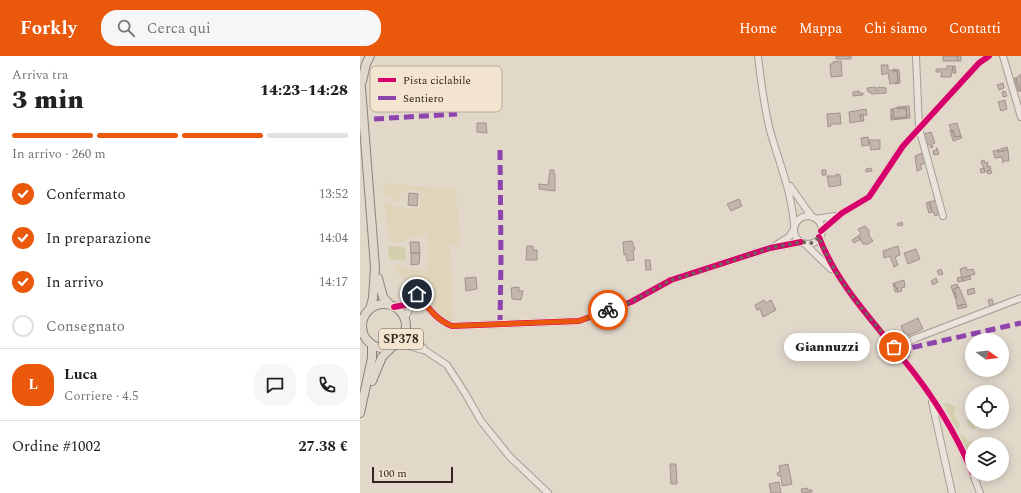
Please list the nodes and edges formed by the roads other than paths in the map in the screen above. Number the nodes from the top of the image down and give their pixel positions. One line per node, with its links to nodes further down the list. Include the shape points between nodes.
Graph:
1 (370, 56): 7 (main road, SP378)
2 (758, 56): 10 (street, via 771,134)
3 (916, 56): 9 (street)
4 (989, 56): 9 (street, via 979,63)
5 (1003, 56): 8 (street)
6 (360, 75): 7 (main road, SP378)
7 (362, 84): 19 (main road, SP378)
8 (1021, 117)
9 (919, 128): 11 (street, via 896,155 869,197); 12 (street)
10 (787, 181): 13 (street, via 800,203); 14 (street)
11 (842, 213): 13 (street); 15 (street)
12 (943, 216)
13 (814, 218): 14 (street, via 803,216); 15 (street, via 821,226)
14 (794, 227): 17 (street, via 795,236); 18 (street, via 784,241)
15 (821, 231): 16 (street)
16 (819, 237): 17 (street, via 812,243); 20 (street)
17 (802, 242): 18 (street); 20 (street)
18 (770, 248): 22 (street, via 671,280 631,302 579,321 452,326 442,321)
19 (375, 267): 23 (main road, SP378, via 383,297); 24 (main road, SP378)
20 (837, 274): 32 (street)
21 (1021, 298): 31 (street, via 916,338 905,344)
22 (424, 302): 23 (street, via 417,294 409,303 400,307); 26 (street, via 411,306)
23 (392, 306): 24 (main road, via 376,306); 26 (main road, SP378)
24 (370, 309): 25 (main road, SP378)
25 (362, 319): 27 (main road, SP378)
26 (405, 323): 29 (main road, SP378, via 404,333); 30 (street, via 413,338)
27 (362, 335): 28 (main road, SP378)
28 (372, 345): 29 (main road, SP378, via 385,348); 33 (main road, SP378)
29 (395, 345): 30 (street); 33 (main road, SP378, via 382,356)
30 (426, 351): 37 (street, via 447,365 481,421 510,457)
31 (906, 355)
32 (930, 395): 35 (street); 38 (street)
33 (365, 396): 34 (main road, SP378)
34 (360, 413)
35 (965, 457)
36 (975, 481): 39 (street)
37 (548, 493)
38 (952, 493)
39 (980, 493)

